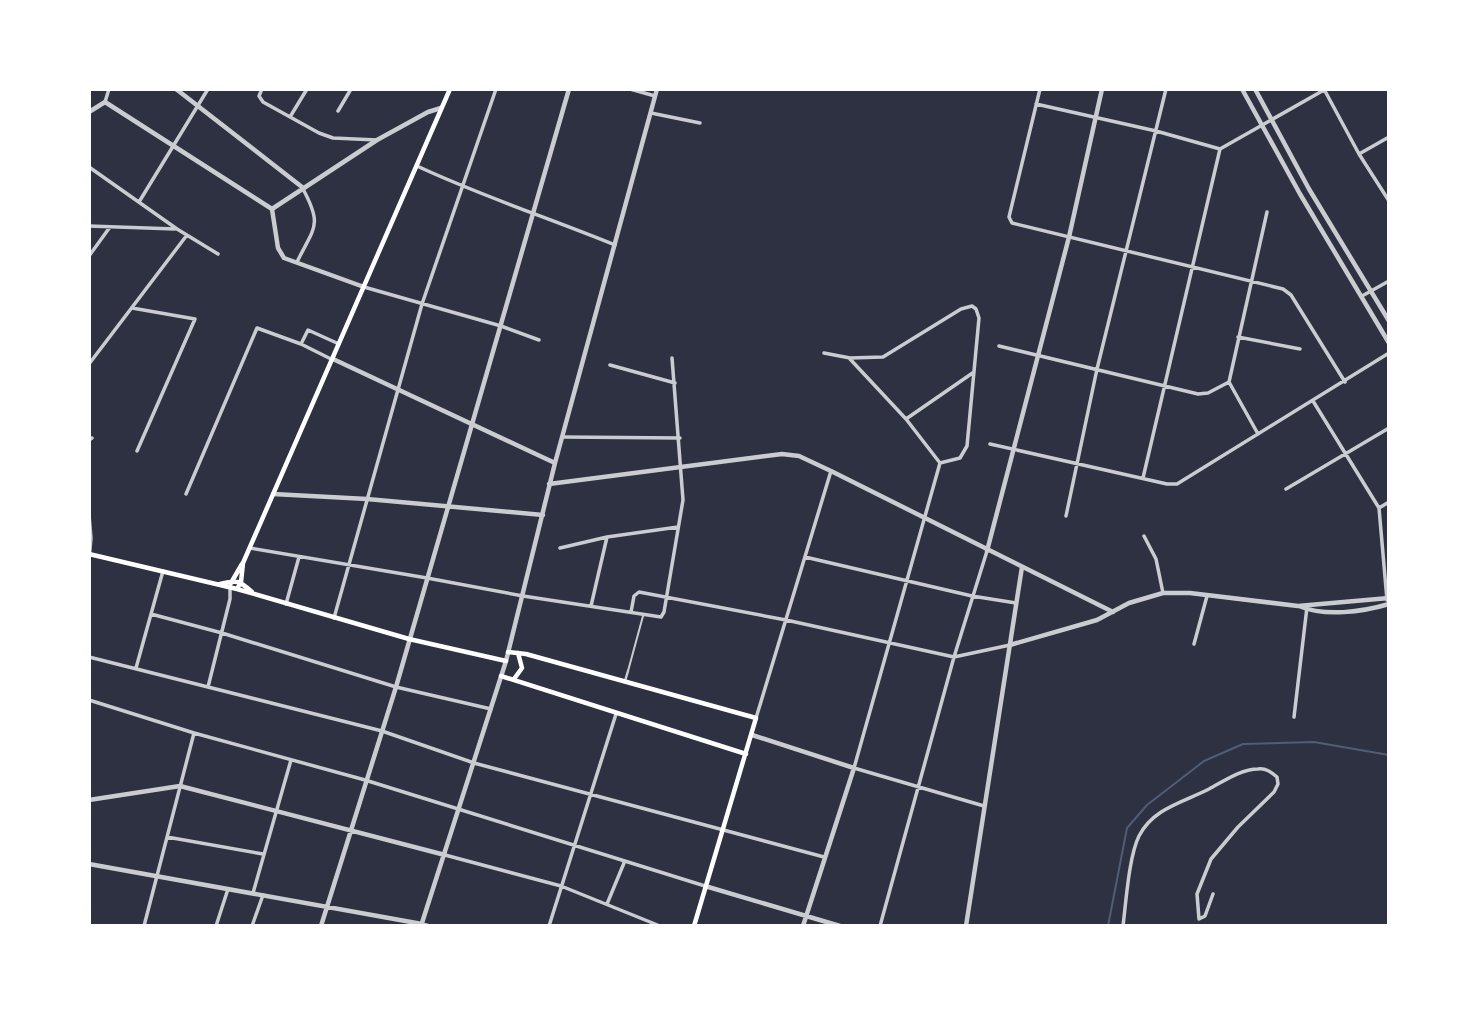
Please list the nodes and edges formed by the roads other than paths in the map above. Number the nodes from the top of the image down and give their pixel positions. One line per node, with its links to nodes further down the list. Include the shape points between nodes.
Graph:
1 (109, 89): 19 (street)
2 (176, 89): 21 (street)
3 (208, 89): 21 (street)
4 (262, 89): 26 (street, via 259,96 263,102)
5 (307, 89): 26 (street)
6 (351, 89): 23 (street)
7 (450, 89): 22 (main road)
8 (496, 89): 40 (street)
9 (569, 89): 46 (street)
10 (630, 89): 18 (street)
11 (657, 89): 18 (street)
12 (1040, 89): 20 (street)
13 (1102, 89): 27 (street)
14 (1166, 89): 31 (street)
15 (1242, 89): 30 (street)
16 (1255, 89): 28 (street)
17 (1324, 90): 28 (street); 36 (street)
18 (656, 96): 25 (street)
19 (104, 102): 24 (street); 34 (street)
20 (1036, 104): 27 (street); 52 (street, via 1010,221)
21 (198, 106): 34 (street); 39 (street)
22 (442, 108): 33 (street); 37 (main road)
23 (338, 111)
24 (89, 112)
25 (651, 113): 29 (street); 53 (street)
26 (290, 117): 33 (street, via 333,138)
27 (1095, 117): 31 (street); 52 (street)
28 (1272, 119): 30 (street); 41 (street)
29 (701, 123)
30 (1261, 125): 35 (street); 42 (street)
31 (1156, 131): 35 (street); 54 (street)
32 (1389, 137): 36 (street)
33 (377, 140): 39 (street)
34 (174, 148): 44 (street); 45 (street)
35 (1220, 149): 58 (street)
36 (1359, 154): 43 (street)
37 (416, 166): 40 (street); 61 (main road)
38 (89, 167): 44 (street)
39 (302, 187): 45 (street); 57 (street, via 316,218)
40 (462, 187): 46 (street); 64 (street)
41 (1308, 189): 42 (street); 62 (street)
42 (1300, 194): 63 (street)
43 (1389, 201)
44 (139, 202): 50 (street)
45 (272, 209): 57 (street, via 278,248)
46 (533, 212): 53 (street); 67 (street)
47 (1268, 212): 59 (street)
48 (89, 226): 49 (street)
49 (110, 227): 50 (street); 56 (street)
50 (177, 229): 51 (street)
51 (187, 234): 55 (street); 65 (street)
52 (1069, 237): 54 (street); 77 (street)
53 (615, 245): 95 (street)
54 (1127, 250): 58 (street); 83 (street)
55 (218, 254)
56 (89, 256)
57 (296, 264): 61 (street)
58 (1191, 267): 59 (street); 88 (street)
59 (1251, 281): 68 (street); 86 (street, via 1287,291)
60 (1389, 281): 62 (street)
61 (364, 287): 64 (street); 72 (main road)
62 (1371, 291): 63 (street); 66 (street)
63 (1362, 296): 70 (street)
64 (422, 304): 67 (street); 89 (street)
65 (132, 308): 81 (street); 99 (street, via 195,319)
66 (1389, 321)
67 (500, 326): 69 (street); 92 (street)
68 (1238, 337): 74 (street); 85 (street)
69 (539, 340)
70 (1389, 342)
71 (301, 344): 72 (street, via 310,330); 80 (street); 109 (street, via 257,328)
72 (340, 344): 80 (main road)
73 (999, 346): 77 (street)
74 (1300, 349)
75 (824, 353): 79 (street)
76 (1389, 353): 86 (street)
77 (1037, 355): 83 (street); 98 (street)
78 (671, 358): 87 (street)
79 (850, 358): 84 (street, via 883,357 972,306 979,318); 91 (street)
80 (333, 359): 89 (street); 110 (main road)
81 (89, 364)
82 (610, 365): 87 (street)
83 (1097, 369): 88 (street); 103 (street)
84 (974, 372): 91 (street); 102 (street, via 965,452)
85 (1229, 382): 88 (street, via 1203,395); 94 (street)
86 (1345, 382): 90 (street)
87 (675, 383): 96 (street)
88 (1163, 386): 106 (street)
89 (397, 390): 92 (street); 111 (street)
90 (1313, 401): 94 (street); 100 (street)
91 (906, 419): 102 (street)
92 (471, 424): 101 (street); 113 (street)
93 (1389, 428): 100 (street)
94 (1258, 434): 106 (street, via 1177,484)
95 (562, 437): 96 (street); 101 (street)
96 (680, 438): 104 (street)
97 (990, 444): 98 (street)
98 (1014, 449): 103 (street); 124 (street)
99 (137, 450)
100 (1346, 454): 108 (street); 114 (street)
101 (555, 463): 107 (street)
102 (940, 463): 118 (street)
103 (1077, 464): 106 (street); 117 (street)
104 (682, 467): 105 (street, via 791,454); 107 (street); 119 (street)
105 (831, 471): 118 (street); 127 (street)
106 (1143, 478)
107 (550, 484): 116 (street)
108 (1286, 489)
109 (186, 494)
110 (273, 494): 111 (street); 122 (main road)
111 (367, 499): 113 (street); 130 (street)
112 (1389, 502): 114 (street)
113 (447, 507): 116 (street); 133 (street)
114 (1379, 508): 147 (street)
115 (89, 515): 125 (street)
116 (543, 515): 142 (street)
117 (1066, 516)
118 (926, 519): 124 (street); 134 (street)
119 (678, 527): 121 (street); 143 (street)
120 (1144, 536): 140 (street, via 1156,559)
121 (607, 537): 123 (street); 150 (street)
122 (250, 548): 126 (street); 129 (main road)
123 (560, 548)
124 (987, 551): 131 (street); 144 (street)
125 (90, 554): 128 (street); 132 (main road)
126 (299, 557): 130 (street); 149 (street)
127 (805, 557): 134 (street); 157 (street)
128 (89, 560)
129 (243, 562): 135 (main road); 136 (main road)
130 (348, 565): 133 (street); 156 (street)
131 (1022, 567): 148 (street); 153 (street)
132 (163, 571): 137 (main road); 154 (street)
133 (427, 578): 142 (street); 159 (street)
134 (906, 580): 144 (street); 160 (street)
135 (232, 581): 136 (main road); 137 (main road); 138 (main road)
136 (241, 582): 139 (main road); 141 (main road)
137 (212, 584): 138 (main road)
138 (230, 588): 139 (main road); 146 (street)
139 (237, 589): 141 (main road); 146 (street)
140 (1163, 593): 145 (street); 153 (street)
141 (254, 594): 149 (main road)
142 (523, 596): 150 (street); 163 (street)
143 (667, 596): 152 (street, via 636,593); 155 (street, via 663,615); 157 (street)
144 (972, 596): 148 (street); 166 (street)
145 (1207, 596): 151 (street); 162 (street)
146 (230, 599): 158 (street)
147 (1388, 601): 151 (street); 151 (street, via 1371,609 1344,611)
148 (1016, 603): 161 (street)
149 (286, 604): 156 (main road)
150 (591, 606): 152 (street)
151 (1307, 607): 178 (street)
152 (631, 612): 155 (street)
153 (1113, 612): 161 (street)
154 (151, 614): 158 (street); 168 (street)
155 (643, 614): 169 (lane)
156 (334, 618): 159 (main road)
157 (786, 620): 160 (street); 179 (street)
158 (222, 633): 173 (street); 174 (street)
159 (409, 639): 167 (main road); 174 (street)
160 (890, 642): 166 (street); 186 (street)
161 (1010, 645): 166 (street); 192 (street)
162 (1194, 645)
163 (508, 652): 164 (main road); 167 (street)
164 (518, 653): 171 (main road, via 522,668); 172 (main road)
165 (89, 657): 168 (street)
166 (954, 657): 189 (street)
167 (506, 661): 170 (street)
168 (136, 668): 173 (street)
169 (628, 670): 172 (street)
170 (501, 676): 171 (main road); 176 (street)
171 (514, 679): 177 (main road)
172 (625, 681): 179 (main road)
173 (208, 687): 180 (street)
174 (396, 687): 176 (street); 180 (street)
175 (89, 700): 181 (street)
176 (491, 709): 185 (street)
177 (616, 715): 183 (main road); 190 (street)
178 (1294, 717)
179 (756, 718): 182 (main road)
180 (382, 732): 185 (street); 187 (street)
181 (194, 733): 184 (street); 188 (street)
182 (751, 735): 183 (main road); 186 (street)
183 (746, 754): 196 (main road)
184 (291, 760): 187 (street); 194 (street)
185 (474, 763): 190 (street); 193 (street)
186 (854, 768): 189 (street); 201 (street)
187 (365, 780): 193 (street); 195 (street)
188 (180, 786): 191 (street); 194 (street); 197 (street)
189 (920, 787): 192 (street); 225 (street)
190 (590, 796): 196 (street); 198 (street)
191 (89, 800)
192 (986, 807): 226 (street)
193 (458, 810): 198 (street); 200 (street)
194 (276, 811): 195 (street); 199 (street)
195 (350, 830): 200 (street); 212 (street)
196 (722, 832): 201 (street); 206 (main road)
197 (167, 837): 199 (street); 204 (street)
198 (575, 846): 202 (street); 205 (street)
199 (263, 854): 208 (street)
200 (445, 855): 205 (street); 214 (street)
201 (824, 857): 213 (street)
202 (624, 863): 206 (street); 211 (street)
203 (89, 864): 204 (street)
204 (158, 876): 207 (street); 215 (street)
205 (561, 886): 211 (street); 220 (street)
206 (705, 886): 213 (street); 222 (main road)
207 (228, 888): 208 (street); 216 (street)
208 (253, 893): 210 (street)
209 (1213, 894): 227 (street, via 1205,916 1199,919 1197,894 1211,859 1275,792 1277,777 1266,769 1246,770 1183,799 1148,822 1134,852)
210 (263, 895): 212 (street); 217 (street)
211 (607, 904): 221 (street)
212 (326, 908): 214 (street); 218 (street)
213 (806, 916): 223 (street); 224 (street)
214 (422, 925): 219 (street)
215 (144, 926)
216 (216, 926)
217 (252, 926)
218 (321, 926)
219 (430, 926)
220 (549, 926)
221 (660, 926)
222 (694, 926)
223 (803, 926)
224 (840, 926)
225 (880, 926)
226 (966, 926)
227 (1122, 926)

